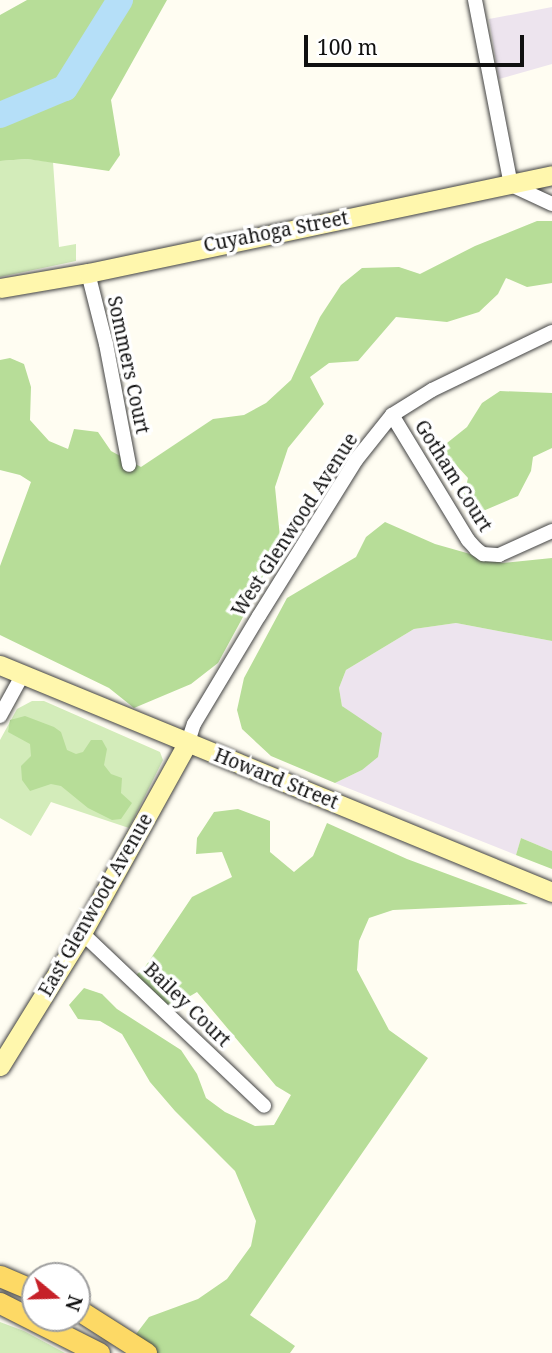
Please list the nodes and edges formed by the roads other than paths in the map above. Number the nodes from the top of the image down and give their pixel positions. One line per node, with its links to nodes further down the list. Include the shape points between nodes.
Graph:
1 (475, 0): 3 (street)
2 (552, 175): 3 (street, Cuyahoga Street)
3 (511, 186): 4 (street); 5 (street, Cuyahoga Street)
4 (552, 204)
5 (88, 273): 6 (street, Cuyahoga Street); 9 (street, Sommers Court)
6 (0, 288)
7 (552, 332): 8 (street, West Glenwood Avenue, via 432,390)
8 (392, 415): 10 (street, Gotham Court, via 468,540 483,554 509,552); 14 (street, West Glenwood Avenue, via 356,460 194,724)
9 (129, 465)
10 (552, 531)
11 (0, 665): 12 (street, Howard Street)
12 (23, 674): 13 (street); 14 (street, Howard Street)
13 (0, 716)
14 (188, 742): 15 (street, Howard Street); 16 (street, East Glenwood Avenue)
15 (552, 892)
16 (82, 933): 17 (street, East Glenwood Avenue); 18 (street, Bailey Court)
17 (0, 1066)
18 (264, 1106)
19 (0, 1276): 20 (main road)
20 (21, 1285)
21 (0, 1303): 23 (main road)
22 (91, 1318): 24 (main road)
23 (99, 1353)
24 (146, 1353)

